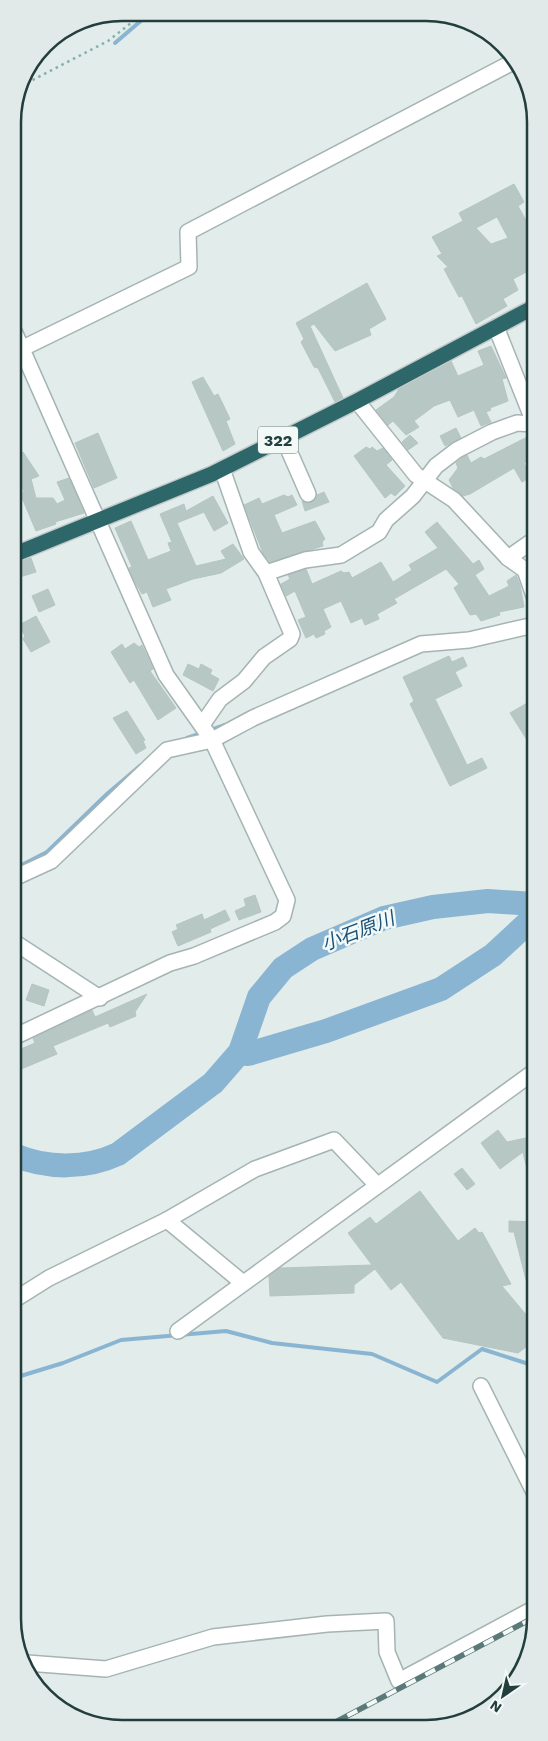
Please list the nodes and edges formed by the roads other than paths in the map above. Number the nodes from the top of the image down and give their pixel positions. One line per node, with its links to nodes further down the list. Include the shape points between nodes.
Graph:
1 (509, 64): 5 (street, via 188,232 188,268)
2 (527, 311): 3 (highway, 322)
3 (496, 327): 6 (highway, 322); 7 (street)
4 (21, 344): 5 (street)
5 (23, 348): 13 (street)
6 (357, 401): 9 (highway, 322); 11 (street, via 416,476)
7 (527, 405)
8 (527, 424): 11 (street, via 517,423 492,432 457,450 436,466)
9 (283, 437): 10 (highway, 322); 12 (street)
10 (222, 469): 13 (highway, 322); 17 (street, via 251,552)
11 (426, 480): 16 (street, via 454,500); 17 (street, via 386,520 379,532 342,555 305,560)
12 (308, 494)
13 (96, 520): 15 (highway, 322); 20 (street, via 166,676)
14 (527, 545): 16 (street)
15 (21, 552)
16 (508, 558): 18 (street, via 525,570)
17 (266, 572): 20 (street, via 292,634 264,656 244,681 220,698)
18 (527, 576)
19 (527, 627): 20 (street, via 469,640 421,644 253,718)
20 (207, 732): 21 (street, via 166,750 51,861); 23 (street, via 287,900 283,916 194,956 170,963)
21 (21, 875)
22 (21, 947): 23 (street)
23 (100, 998): 24 (street)
24 (21, 1034)
25 (527, 1077): 26 (street)
26 (378, 1185): 27 (street, via 334,1140 255,1169); 28 (street)
27 (166, 1220): 28 (street); 29 (street, via 49,1278)
28 (243, 1284): 30 (street)
29 (21, 1296)
30 (178, 1331)
31 (481, 1386): 32 (street)
32 (527, 1478)
33 (527, 1612): 34 (street, via 399,1681 387,1652 386,1621 213,1637 106,1669)
34 (32, 1663)

